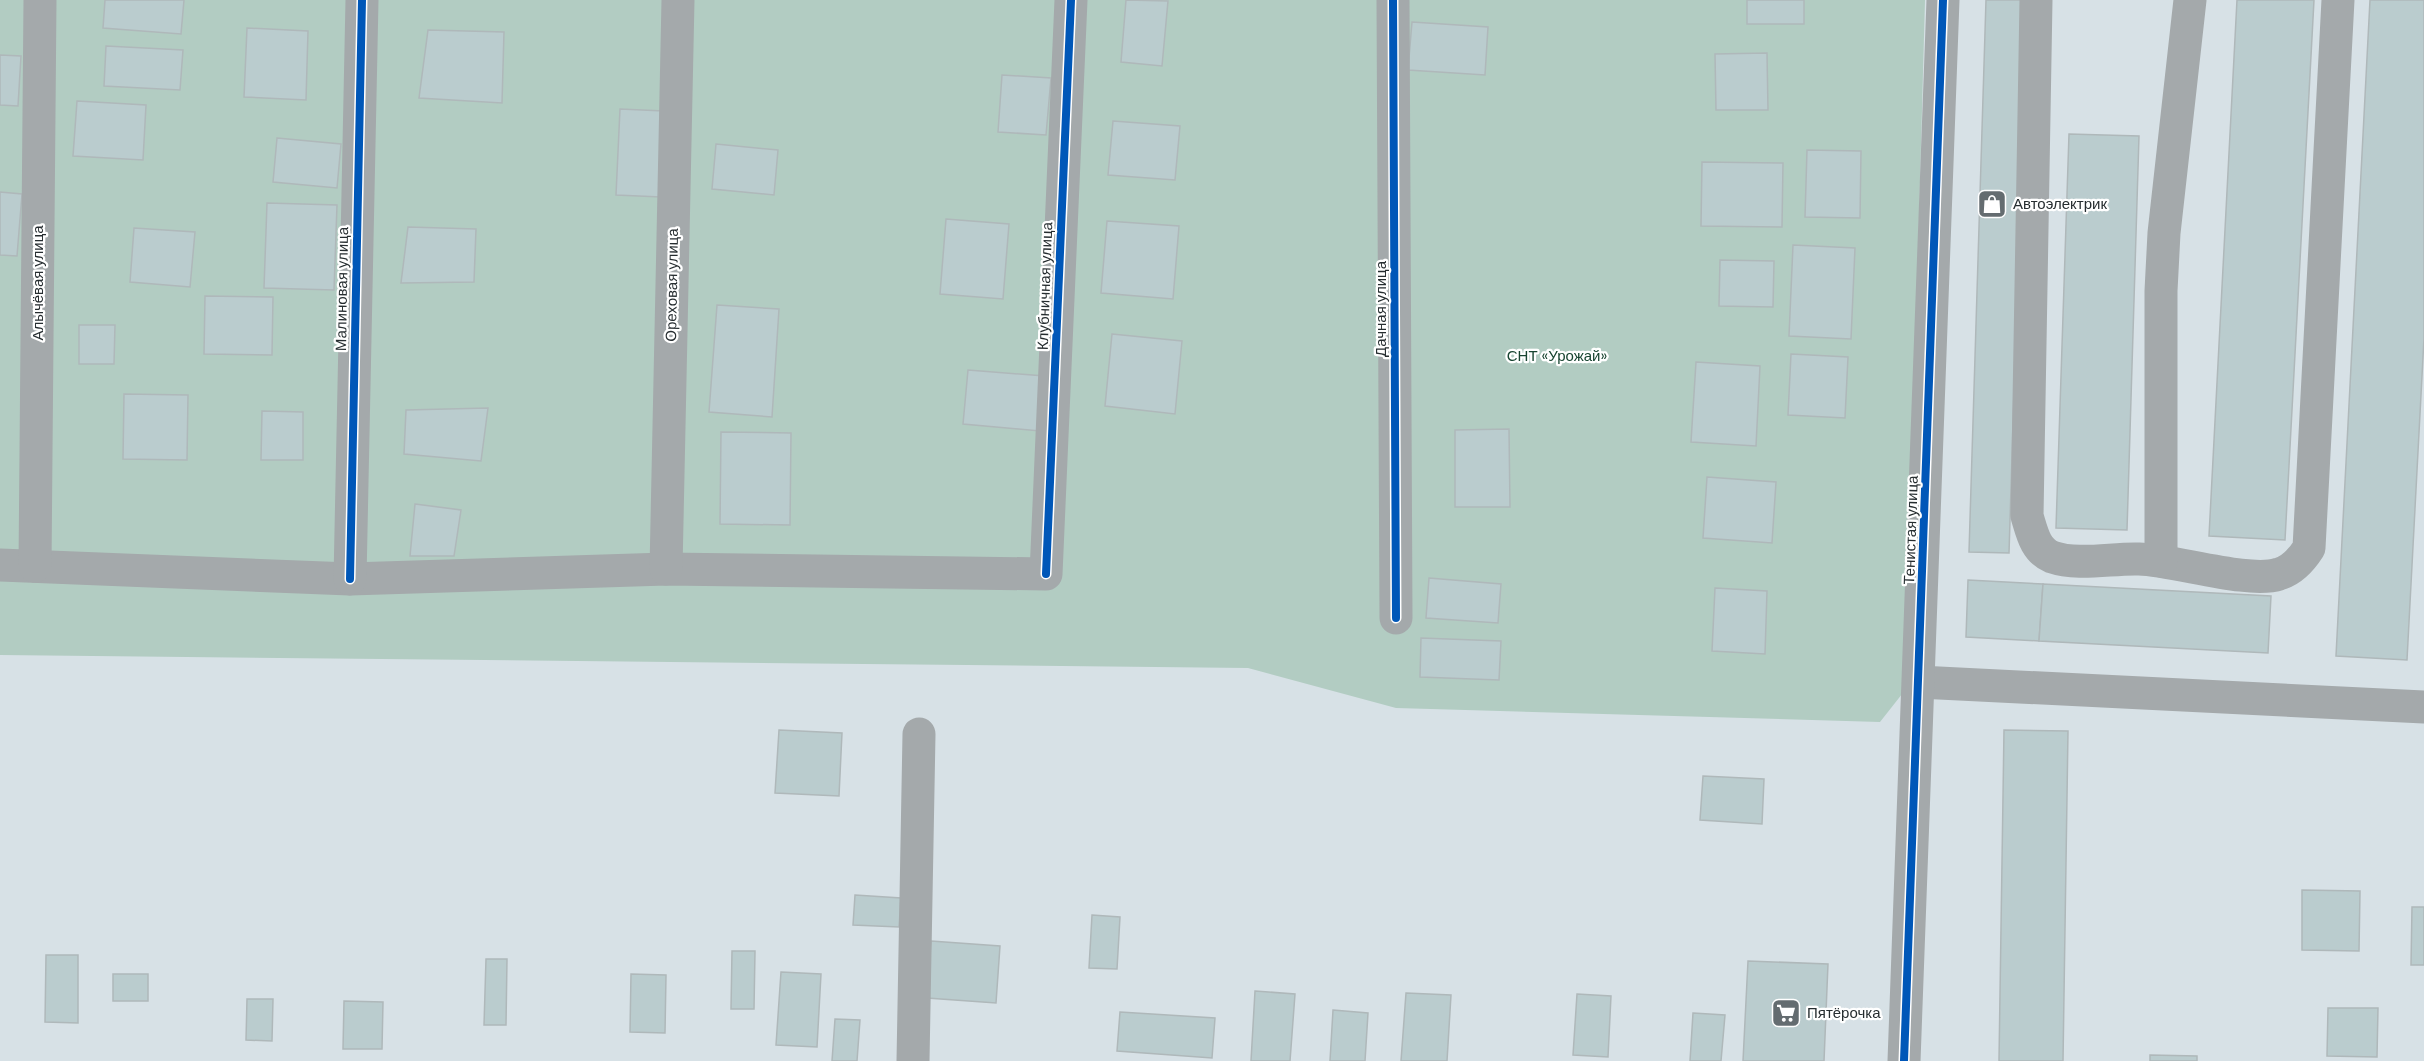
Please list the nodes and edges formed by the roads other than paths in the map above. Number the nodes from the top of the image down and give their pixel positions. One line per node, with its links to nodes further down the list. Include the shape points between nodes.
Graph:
1 (40, 0): 12 (street, Алычёвая улица)
2 (362, 0): 14 (street, Малиновая улица)
3 (678, 0): 13 (street, Ореховая улица)
4 (1071, 0): 13 (street, Клубничная улица, via 1046,574)
5 (1393, 0): 15 (street, Дачная улица)
6 (1943, 0): 16 (street, Тенистая улица)
7 (2037, 0): 10 (street, via 2027,516 2034,542 2051,556 2071,560)
8 (2190, 0): 10 (street, via 2161,291)
9 (2338, 0): 10 (street, via 2309,548 2290,569 2258,576)
10 (2161, 561)
11 (0, 565): 12 (street)
12 (35, 566): 14 (street)
13 (666, 569): 14 (street)
14 (350, 579)
15 (1396, 618)
16 (1919, 682): 17 (street); 20 (street, Тенистая улица)
17 (2424, 707)
18 (919, 734): 19 (street)
19 (913, 1061)
20 (1904, 1061)

